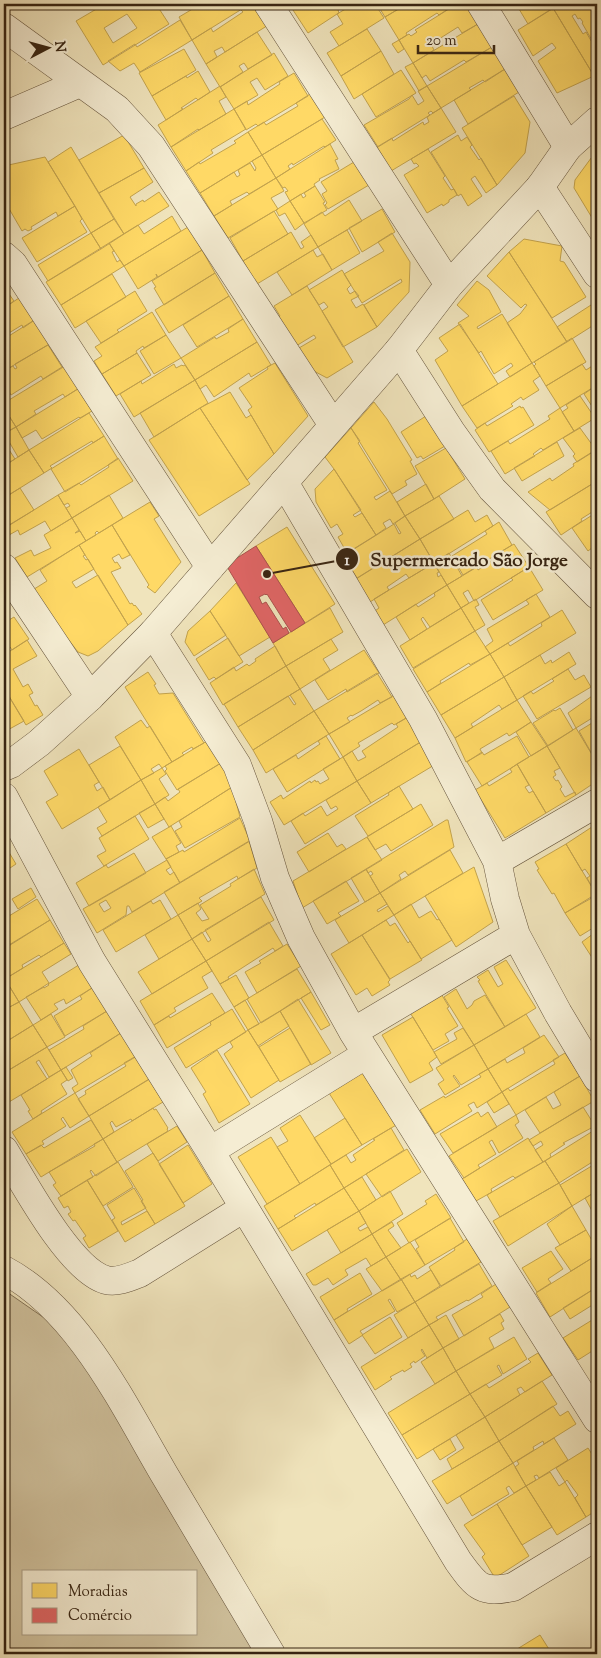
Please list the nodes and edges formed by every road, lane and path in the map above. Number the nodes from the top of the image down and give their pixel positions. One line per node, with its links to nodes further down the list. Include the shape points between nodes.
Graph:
1 (268, 4): 11 (street)
2 (481, 4): 7 (street)
3 (4, 27): 4 (street)
4 (80, 83): 5 (street); 13 (street, via 117,109 151,146)
5 (4, 116)
6 (597, 121): 7 (street)
7 (568, 147): 8 (street)
8 (540, 187): 10 (street); 11 (street)
9 (4, 256): 15 (street)
10 (597, 274)
11 (449, 285): 12 (street)
12 (399, 350): 13 (street); 17 (street, via 492,489)
13 (333, 425): 14 (street)
14 (284, 482): 15 (street); 23 (street, via 423,719)
15 (210, 567): 18 (street)
16 (4, 568): 19 (street)
17 (597, 595)
18 (153, 633): 19 (street); 25 (street, via 237,766 275,878 302,938)
19 (90, 697): 20 (street, via 39,743)
20 (4, 767)
21 (4, 797): 28 (street, via 92,962)
22 (597, 803): 23 (street)
23 (497, 861): 24 (street)
24 (516, 935): 25 (street); 26 (street)
25 (360, 1043): 28 (street); 31 (street)
26 (597, 1078)
27 (4, 1150): 29 (street, via 60,1240 90,1272 107,1281 124,1280 140,1273)
28 (210, 1151): 29 (street)
29 (244, 1208): 32 (street, via 470,1577 482,1588 513,1587)
30 (4, 1270): 33 (street, via 16,1276 60,1313 98,1362)
31 (597, 1419)
32 (597, 1536)
33 (271, 1654)

